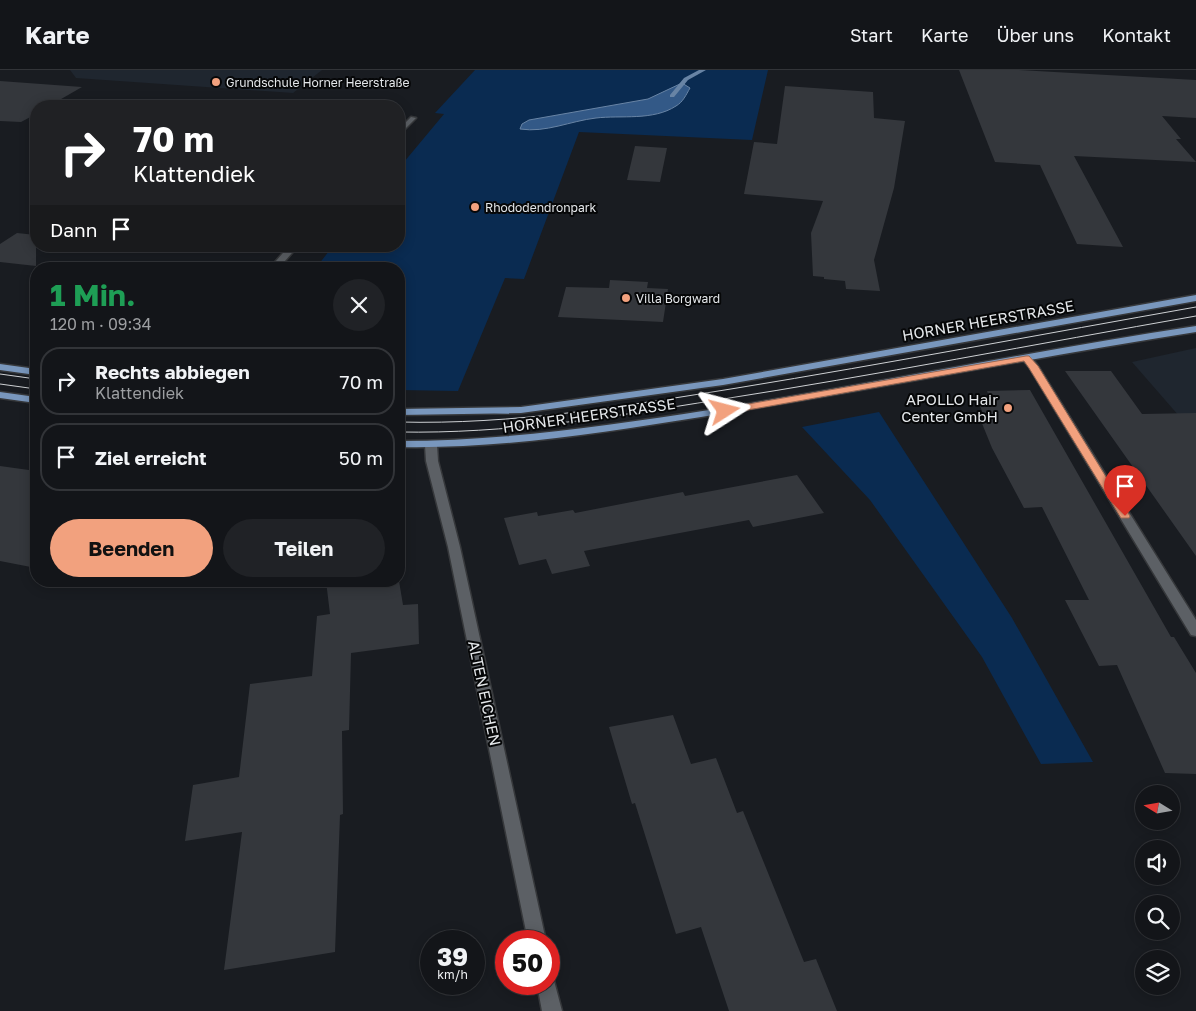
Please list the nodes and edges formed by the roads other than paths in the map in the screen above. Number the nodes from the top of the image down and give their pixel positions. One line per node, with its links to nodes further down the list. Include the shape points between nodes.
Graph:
1 (413, 118): 2 (street)
2 (405, 127)
3 (289, 252): 4 (street)
4 (279, 262)
5 (1196, 298): 12 (main road, HORNER HEERSTRASSE, via 723,382 521,410)
6 (1196, 330): 7 (main road, HORNER HEERSTRASSE)
7 (1026, 358): 14 (main road, HORNER HEERSTRASSE, via 803,398 541,438); 15 (street)
8 (0, 367): 9 (main road)
9 (30, 371)
10 (0, 395): 11 (main road)
11 (30, 399)
12 (405, 412)
13 (405, 444): 14 (main road, HORNER HEERSTRASSE)
14 (431, 445): 16 (street, ALTEN EICHEN, via 432,462 454,547)
15 (1196, 632)
16 (535, 930)
17 (548, 995): 18 (street)
18 (552, 1011)

